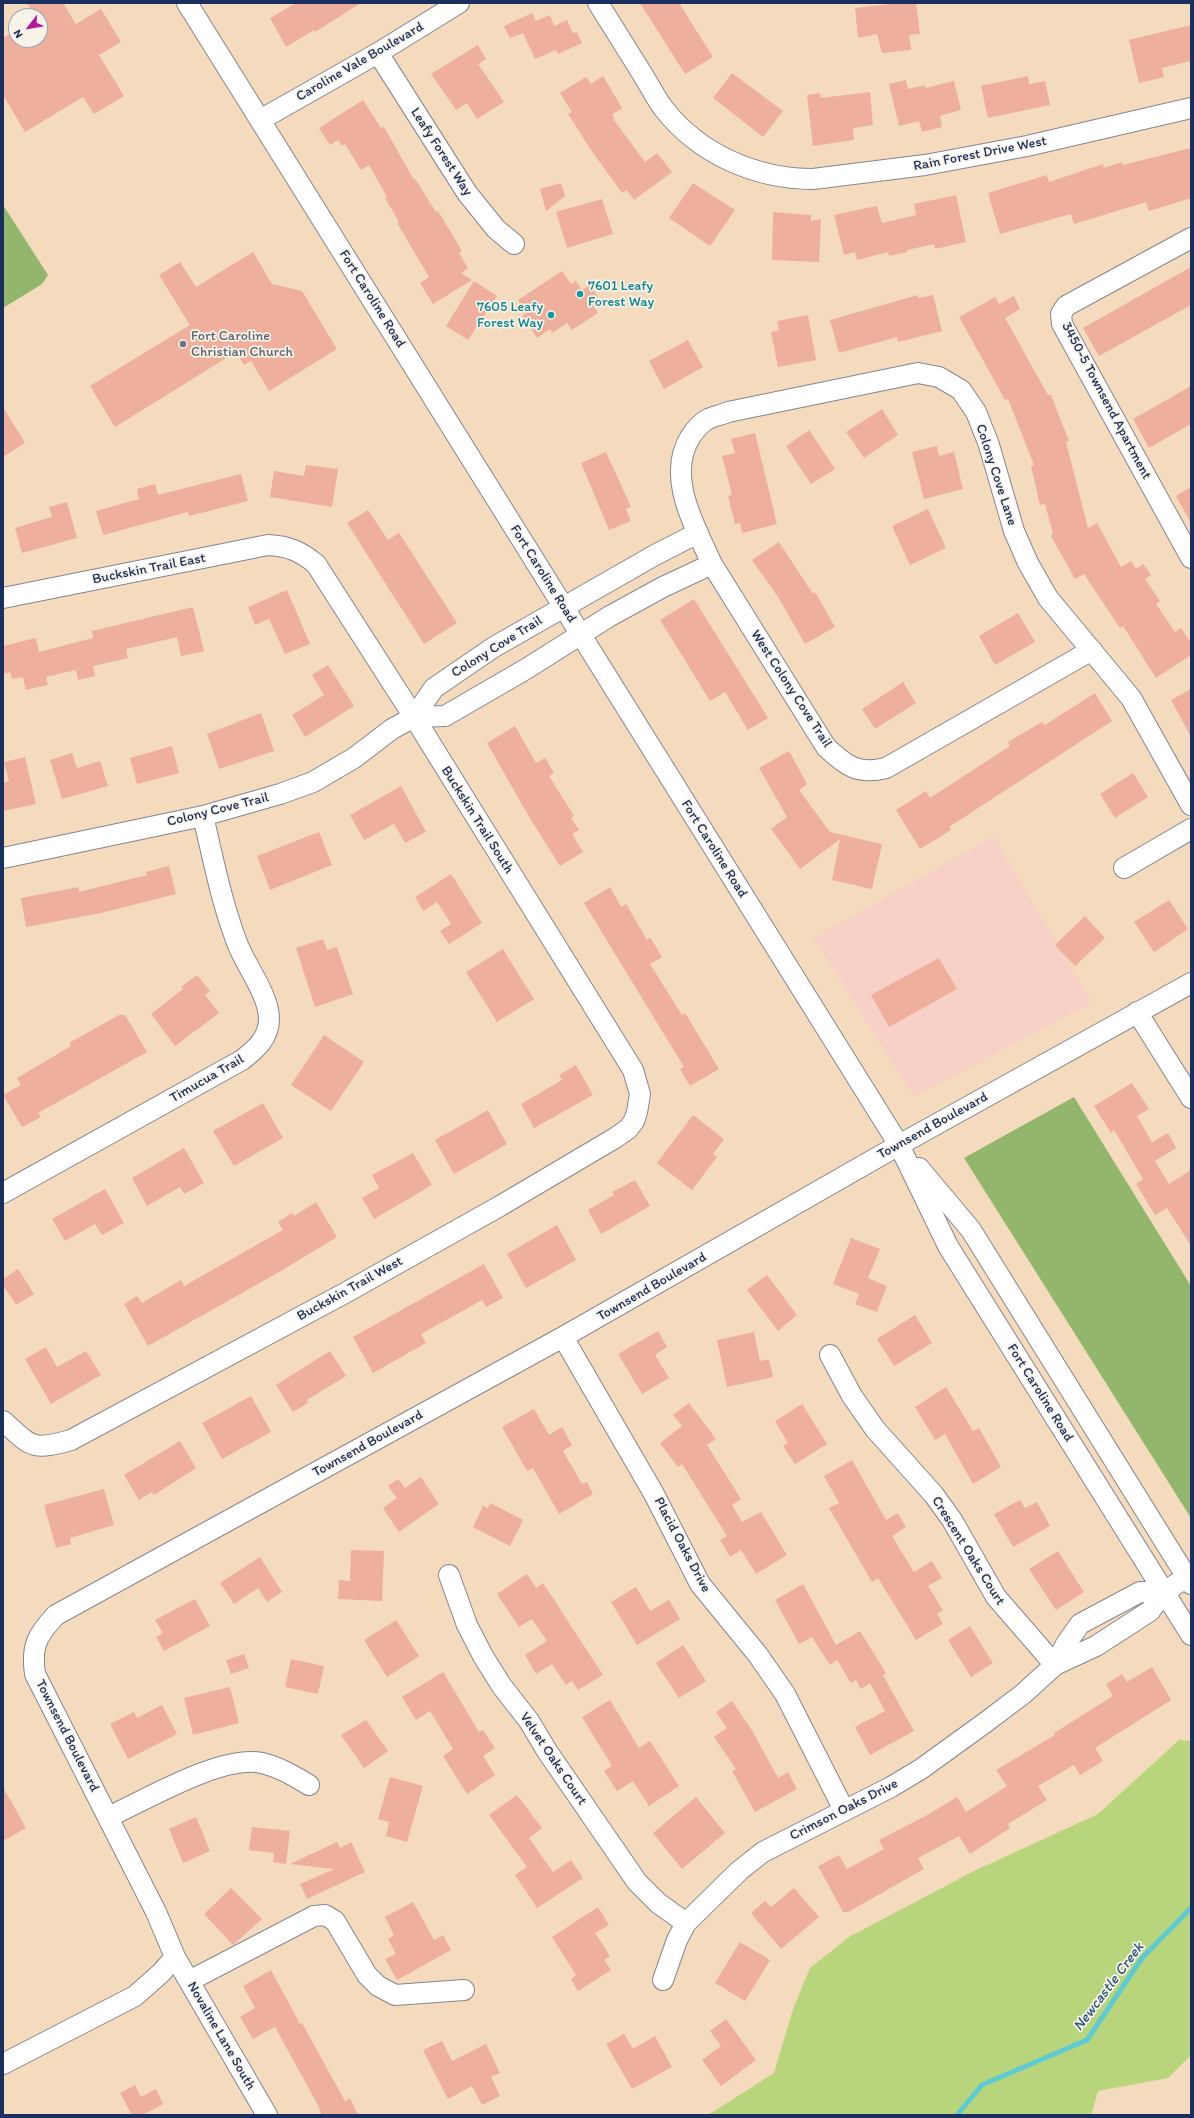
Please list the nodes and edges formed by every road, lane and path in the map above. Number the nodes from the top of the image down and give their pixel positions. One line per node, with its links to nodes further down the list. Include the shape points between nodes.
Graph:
1 (187, 3): 6 (street, Fort Caroline Road)
2 (459, 3): 4 (street, Caroline Vale Boulevard)
3 (598, 3): 5 (street, Rain Forest Drive West, via 664,109 691,138 740,166 766,174 813,179 926,165 1027,146)
4 (378, 53): 6 (street, Caroline Vale Boulevard); 8 (street, Leafy Forest Way, via 467,194 496,229)
5 (1191, 108)
6 (260, 120): 14 (street, Fort Caroline Road)
7 (1191, 238): 11 (street, 3450-5 Townsend Apartment, via 1066,306 1061,314 1062,324)
8 (514, 244)
9 (698, 534): 12 (street, West Colony Cove Trail); 14 (street, Colony Cove Trail); 16 (street, Colony Cove Lane, via 681,487 680,465 684,447 694,430 707,420 728,412 918,373 939,376 961,390 976,412 989,445 1014,531 1028,563 1048,598)
10 (294, 549): 13 (street, Buckskin Trail East, via 268,545); 17 (street, Buckskin Trail South, via 316,564)
11 (1191, 558)
12 (712, 564): 15 (street, Colony Cove Trail, via 663,587); 16 (street, West Colony Cove Trail, via 826,748 841,762 855,769 871,772 886,768)
13 (3, 598)
14 (563, 607): 15 (street, Fort Caroline Road); 17 (street, Colony Cove Trail, via 494,647 434,688)
15 (580, 634): 17 (street, Colony Cove Trail, via 445,716); 27 (street, Fort Caroline Road)
16 (1092, 650): 18 (street, Colony Cove Lane, via 1131,698)
17 (414, 717): 19 (street, Colony Cove Trail, via 392,729 354,758 313,782); 26 (street, Buckskin Trail South, via 633,1070 640,1094)
18 (1191, 805)
19 (203, 816): 21 (street, Colony Cove Trail); 28 (street, Timucua Trail, via 224,908 236,942 267,1006 269,1019 266,1034 258,1047 242,1060)
20 (1191, 829): 22 (street)
21 (3, 858)
22 (1124, 868)
23 (1191, 983): 24 (street, Townsend Boulevard)
24 (1137, 1012): 25 (street); 27 (street, Townsend Boulevard)
25 (1191, 1098)
26 (639, 1103): 31 (street, Buckskin Trail West, via 634,1122 628,1128 500,1206 345,1293 70,1440 40,1446 29,1444)
27 (899, 1145): 29 (street, Townsend Boulevard); 33 (street, Fort Caroline Road, via 971,1230); 34 (street, Fort Caroline Road, via 948,1246)
28 (3, 1193)
29 (563, 1337): 38 (street, Placid Oaks Drive, via 654,1494 700,1584 758,1655 785,1694); 39 (street, Townsend Boulevard, via 56,1615 40,1631 33,1658 35,1674)
30 (830, 1355): 36 (street, Crescent Oaks Court, via 852,1396 875,1429 934,1495 952,1520 996,1597)
31 (3, 1421)
32 (449, 1575): 40 (street, Velvet Oaks Court, via 467,1625 501,1685 529,1721 546,1751 637,1882 658,1903)
33 (1189, 1581): 34 (street, Crimson Oaks Drive)
34 (1164, 1592): 35 (street, Fort Caroline Road); 36 (street, Crimson Oaks Drive, via 1150,1611 1096,1646); 36 (street, Crimson Oaks Drive, via 1140,1592 1080,1624)
35 (1191, 1635)
36 (1056, 1665): 38 (street, Crimson Oaks Drive, via 1017,1699 921,1769)
37 (309, 1785): 39 (street, via 285,1771 261,1763 236,1762 215,1768)
38 (844, 1810): 40 (street, Crimson Oaks Drive, via 763,1852 739,1871)
39 (108, 1818): 41 (street, Townsend Boulevard, via 156,1912)
40 (686, 1923): 42 (street, Crimson Oaks Drive)
41 (175, 1957): 43 (street, Novaline Lane South); 45 (street, via 135,1996)
42 (663, 1980)
43 (189, 1981): 44 (street, via 314,1916 325,1915 335,1921 367,1975 378,1986 395,1995); 46 (street, Novaline Lane South)
44 (464, 1990)
45 (3, 2064)
46 (267, 2115)

